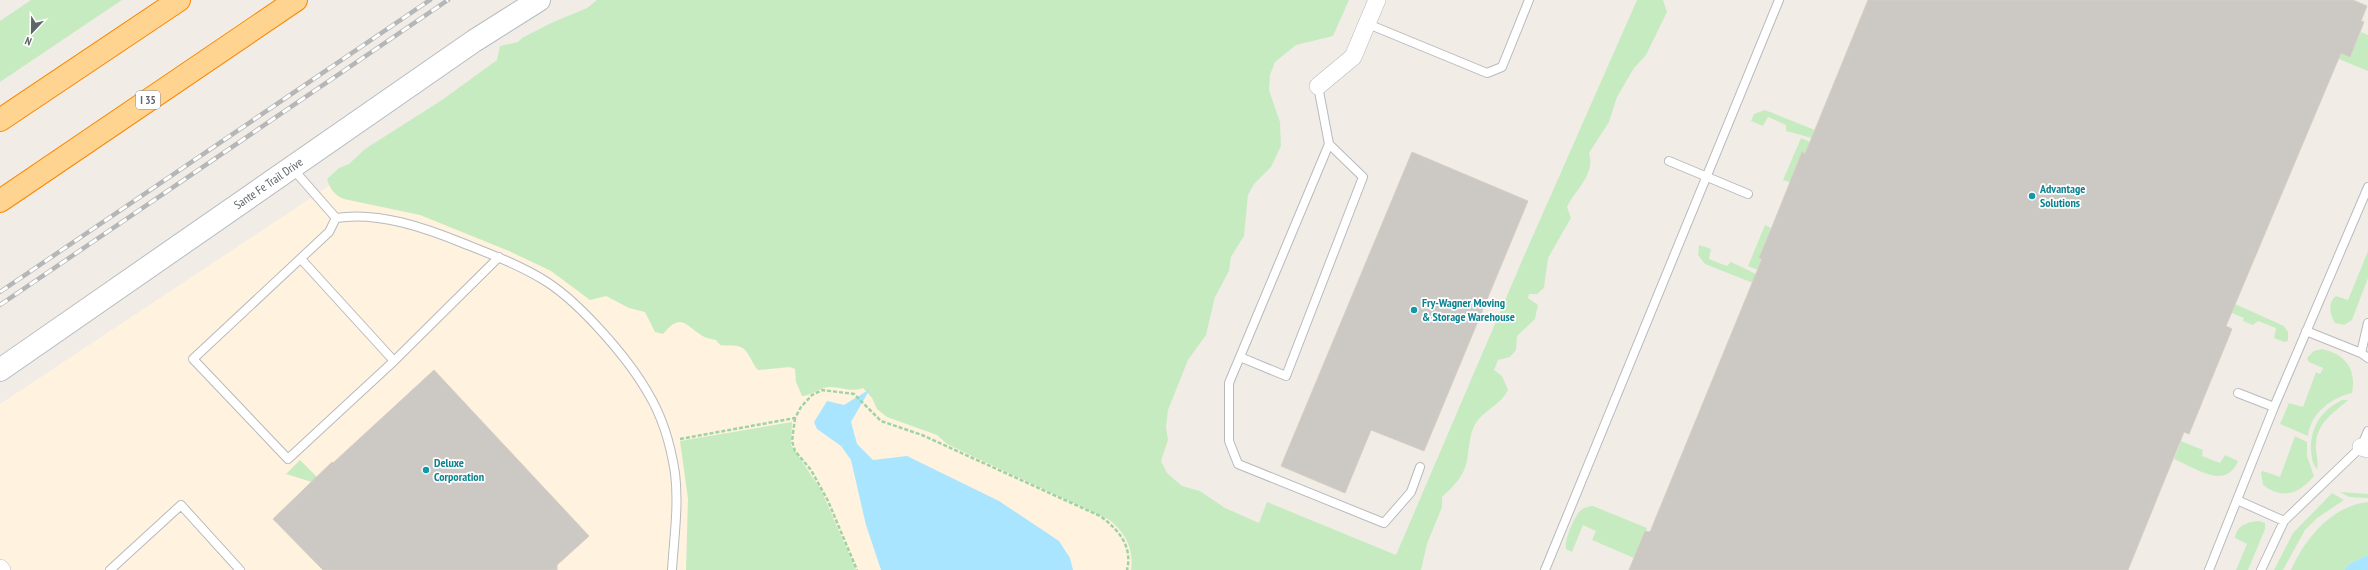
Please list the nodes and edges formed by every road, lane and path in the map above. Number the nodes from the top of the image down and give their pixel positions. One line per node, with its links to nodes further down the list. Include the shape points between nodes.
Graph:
1 (179, 0): 9 (highway)
2 (296, 0): 16 (highway, I 35)
3 (539, 0): 12 (main road, Sante Fe Trail Drive, via 474,41)
4 (1377, 0): 7 (street)
5 (1529, 0): 7 (lane, via 1502,67 1487,73)
6 (1779, 0): 13 (lane)
7 (1368, 24): 8 (street, via 1353,57)
8 (1318, 86): 10 (lane)
9 (0, 120)
10 (1329, 144): 23 (lane); 23 (lane, via 1364,177 1286,376)
11 (1669, 161): 13 (lane)
12 (292, 168): 17 (lane); 25 (main road, Sante Fe Trail Drive)
13 (1706, 176): 15 (lane); 42 (lane)
14 (2368, 187): 21 (lane)
15 (1748, 194)
16 (0, 201)
17 (336, 218): 18 (lane, via 353,215 408,225 435,232); 19 (lane, via 329,232)
18 (499, 257): 24 (lane); 39 (lane, via 562,293 615,348 648,394 661,424 675,474 677,493)
19 (301, 259): 24 (lane); 24 (lane, via 193,359 288,458)
20 (2368, 323): 22 (lane)
21 (2306, 331): 22 (lane); 27 (lane)
22 (2364, 356)
23 (1240, 357): 32 (lane, via 1229,383 1229,442 1238,464 1384,523 1411,492)
24 (394, 361)
25 (0, 370)
26 (2238, 393): 27 (lane)
27 (2274, 407): 33 (lane)
28 (795, 418): 30 (path); 40 (path, via 792,441 795,451 810,470 828,501); 41 (path, via 812,395 822,390 854,394 881,421 922,435 1100,516 1122,536 1128,551)
29 (2368, 431): 31 (lane)
30 (679, 439)
31 (2365, 448): 34 (lane)
32 (1420, 467)
33 (2237, 500): 34 (lane); 43 (lane)
34 (2284, 521): 44 (lane)
35 (0, 568): 36 (street)
36 (2, 570)
37 (110, 570): 38 (lane, via 181,505)
38 (240, 570)
39 (672, 570)
40 (857, 570)
41 (1127, 570)
42 (1545, 570)
43 (2209, 570)
44 (2261, 570)

